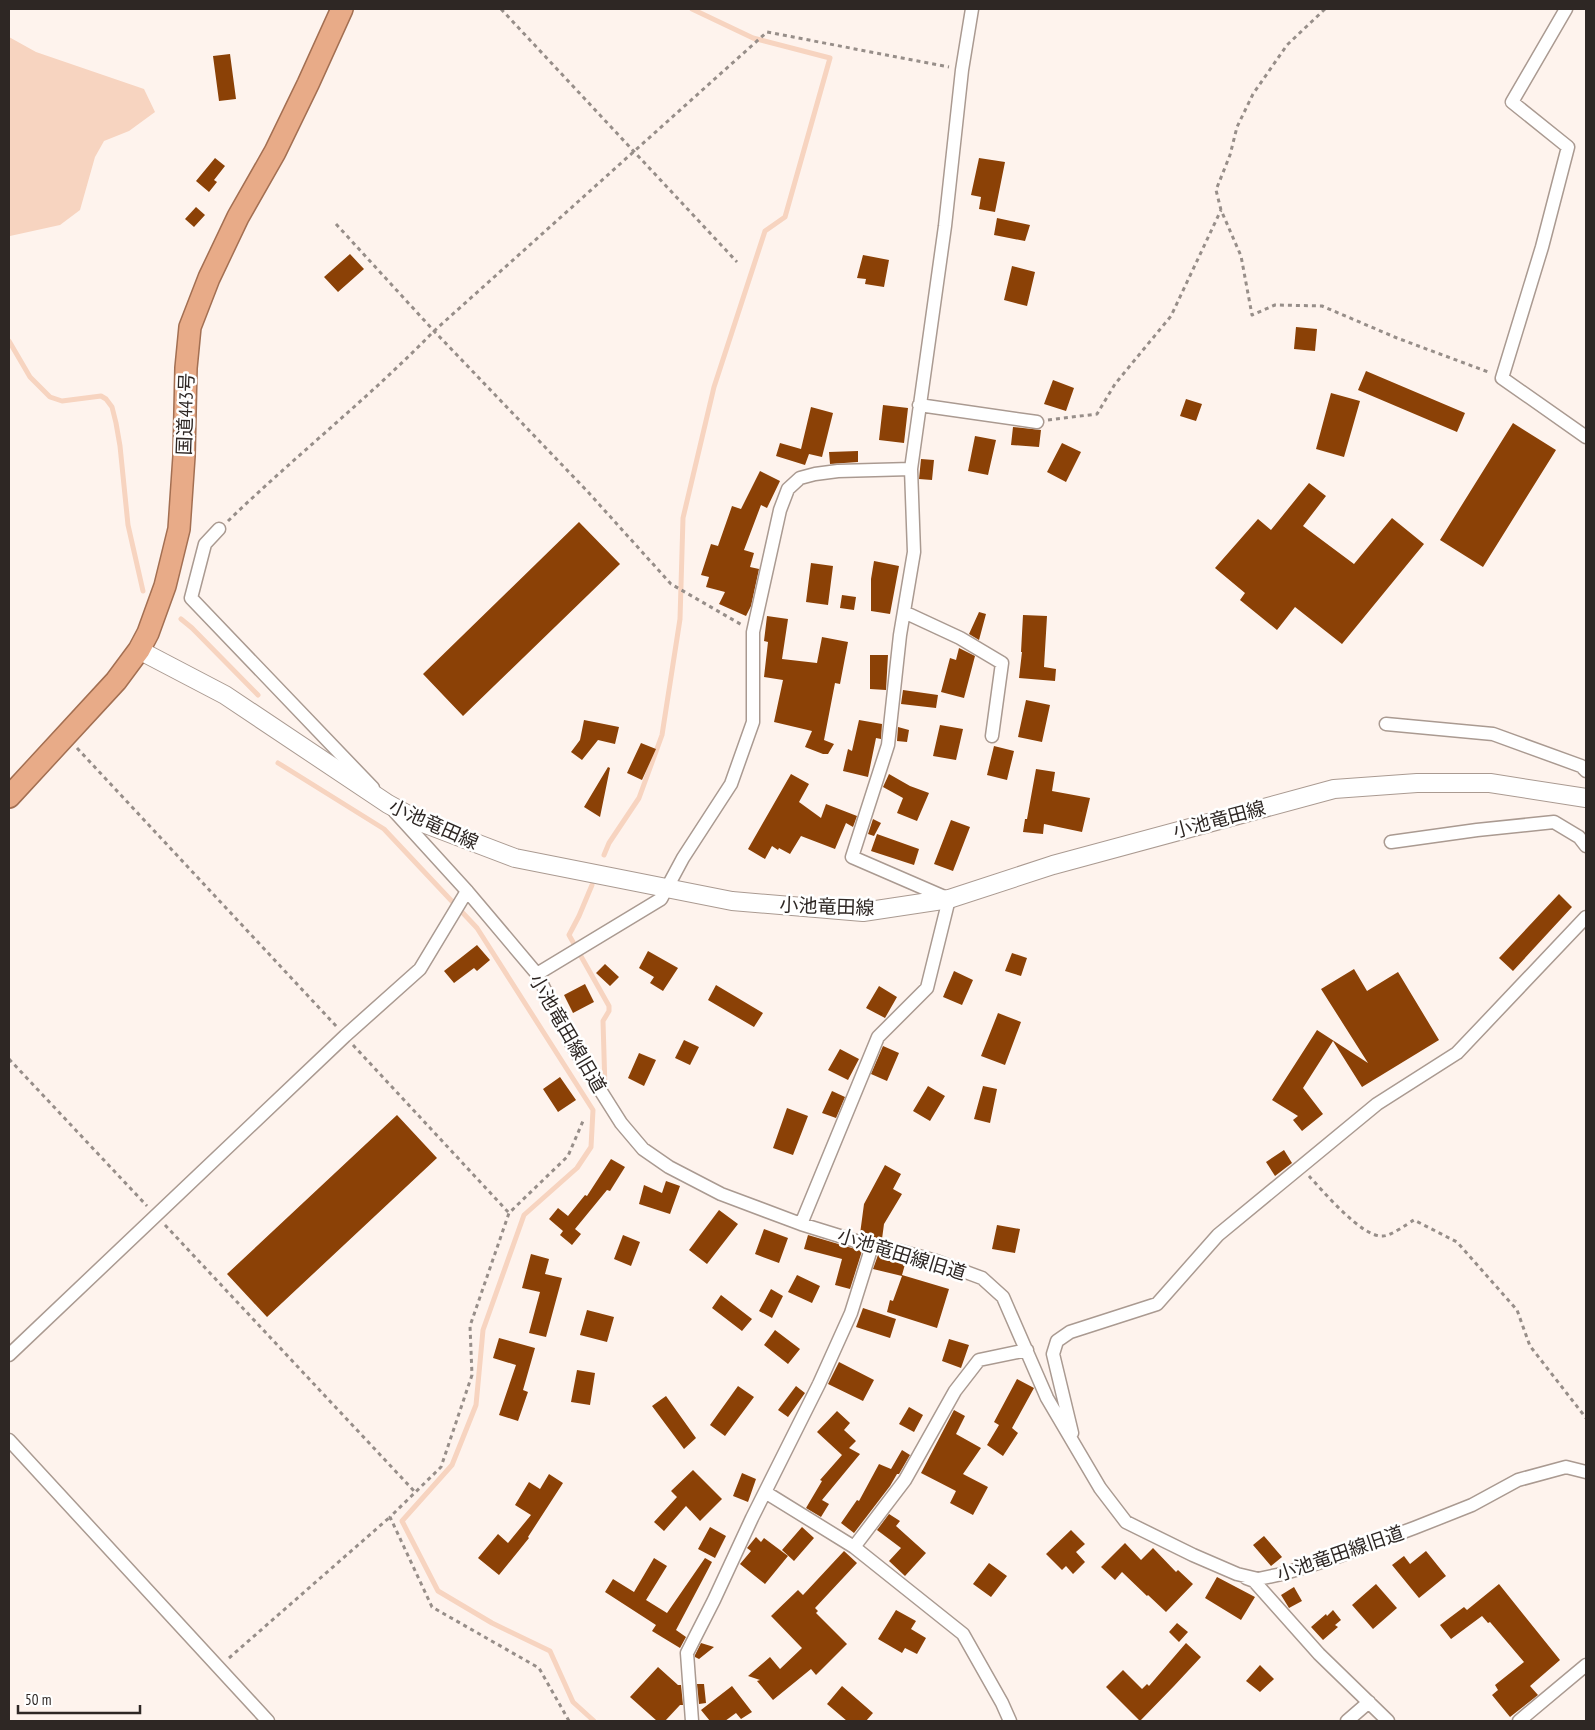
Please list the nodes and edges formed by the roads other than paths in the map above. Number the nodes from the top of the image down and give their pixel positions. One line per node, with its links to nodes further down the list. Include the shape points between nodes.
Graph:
1 (342, 9): 10 (highway, 国道443号, via 308,84 208,278 190,327 179,529 165,586)
2 (972, 9): 4 (street)
3 (1566, 9): 6 (street, via 1512,102 1568,147 1502,378)
4 (919, 405): 5 (street); 7 (street)
5 (1037, 422)
6 (1586, 437)
7 (911, 469): 9 (street, via 914,552); 19 (street, via 815,474 800,478 788,489 780,510 754,632 753,722 731,784)
8 (219, 529): 16 (street, 小池竜田線旧道, via 204,544 191,598)
9 (904, 612): 12 (street, via 960,638 1002,664); 21 (street, via 888,745 852,857)
10 (139, 650): 14 (highway, 国道443号, via 116,681); 16 (main road, 小池竜田線, via 225,695)
11 (1386, 724): 13 (street, via 1493,734 1581,766)
12 (992, 736)
13 (1586, 771)
14 (9, 797)
15 (1586, 798): 21 (main road, 小池竜田線, via 1490,782 1334,789 1053,865)
16 (388, 804): 19 (main road, 小池竜田線, via 423,823 515,858); 20 (street, 小池竜田線旧道)
17 (1391, 842): 18 (street, via 1554,822)
18 (1586, 846)
19 (666, 888): 21 (main road, 小池竜田線, via 732,901 863,912); 23 (street, via 661,899)
20 (467, 891): 23 (street, 小池竜田線旧道); 27 (street, via 420,969 345,1036)
21 (949, 899): 24 (street, via 928,988 878,1037)
22 (1586, 917): 29 (street, via 1457,1053 1376,1104 1218,1235 1157,1304 1070,1332 1057,1341 1053,1354)
23 (537, 974): 24 (street, 小池竜田線旧道, via 572,1047 621,1123 643,1149 669,1167 722,1194)
24 (801, 1224): 25 (street, 小池竜田線旧道)
25 (872, 1246): 26 (street, 小池竜田線旧道, via 900,1250 982,1278 1003,1296); 31 (street, via 851,1313)
26 (1027, 1350): 29 (street, 小池竜田線旧道, via 1047,1398); 32 (street, via 979,1360 955,1391 906,1480)
27 (9, 1355)
28 (9, 1440): 36 (street)
29 (1076, 1447): 33 (street, 小池竜田線旧道, via 1100,1488 1126,1522)
30 (1586, 1472): 33 (street, 小池竜田線旧道, via 1566,1468 1518,1480 1472,1505 1334,1558 1282,1574 1258,1579)
31 (765, 1492): 32 (street); 37 (street, via 687,1653)
32 (854, 1547): 38 (street, via 963,1634)
33 (1237, 1574): 35 (street, via 1254,1581 1319,1654)
34 (1586, 1665): 41 (street)
35 (1369, 1702): 39 (street); 40 (street)
36 (268, 1721)
37 (692, 1721)
38 (1010, 1721)
39 (1347, 1721)
40 (1388, 1721)
41 (1519, 1721)

